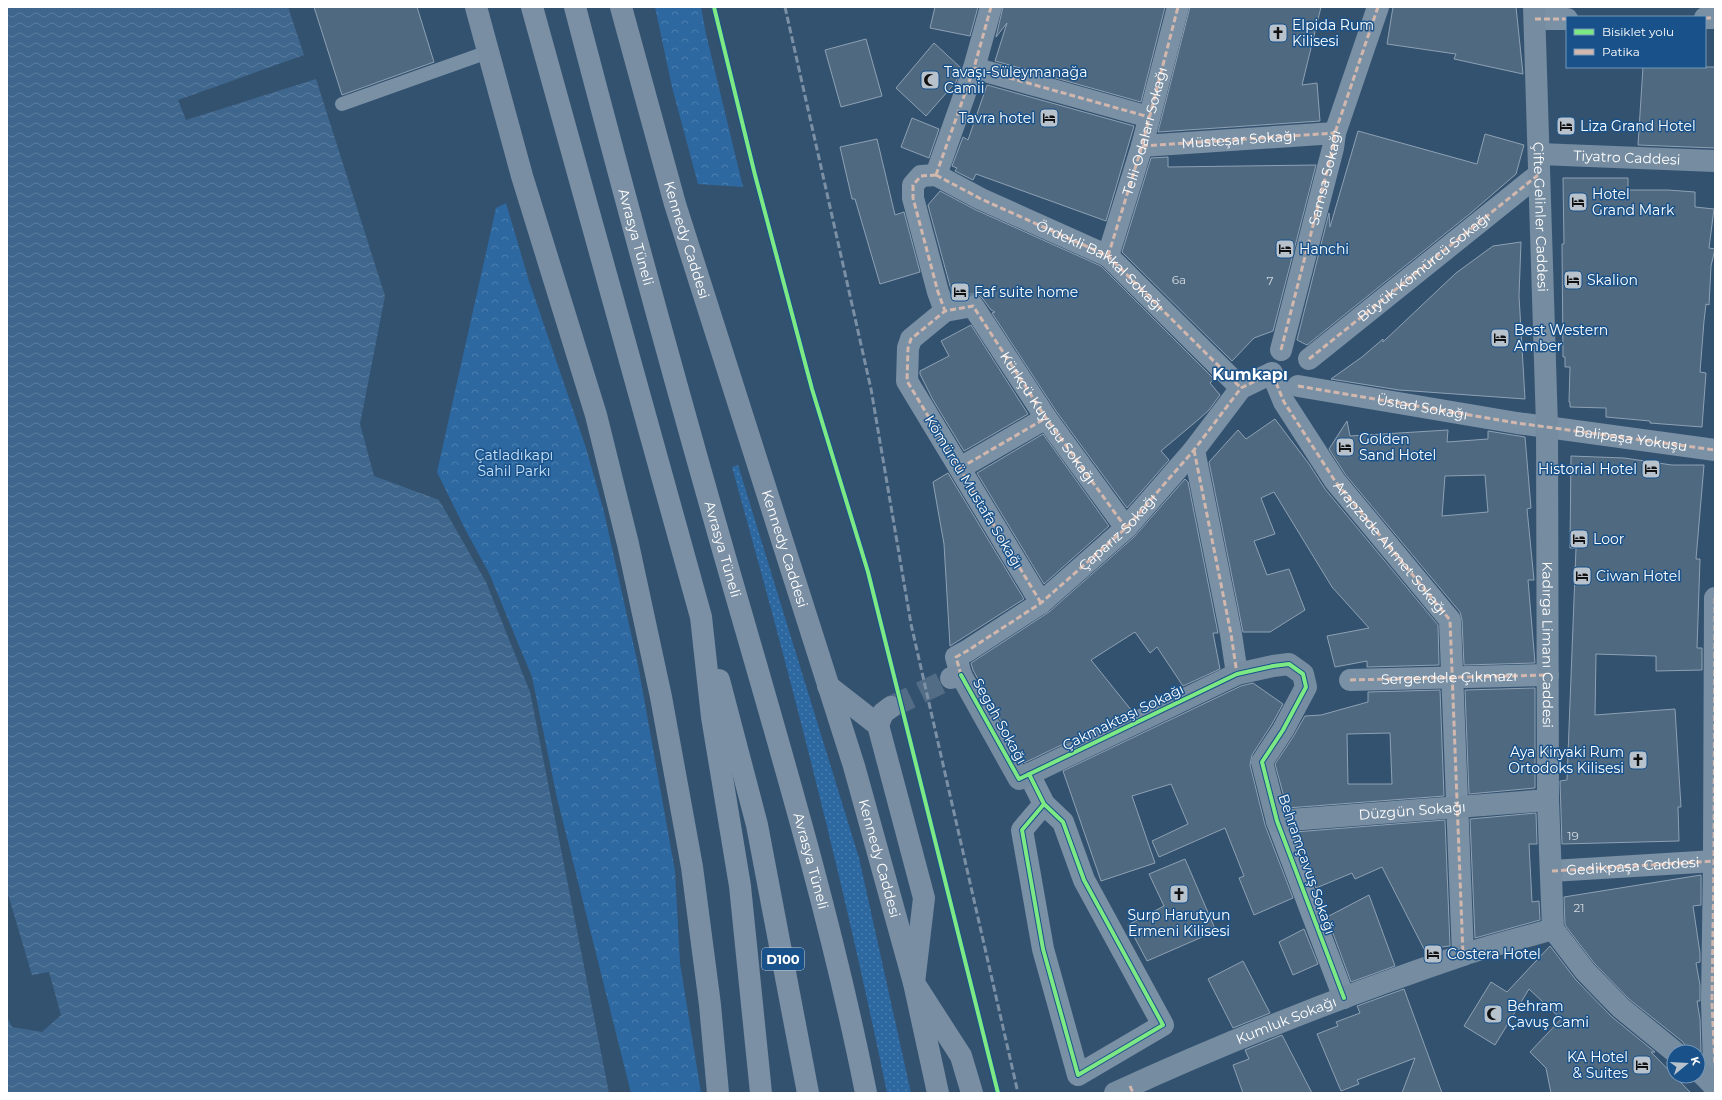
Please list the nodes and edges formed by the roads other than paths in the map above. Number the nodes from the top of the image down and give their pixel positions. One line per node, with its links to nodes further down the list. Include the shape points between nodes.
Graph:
1 (476, 7): 10 (main road)
2 (532, 7): 35 (highway)
3 (575, 7): 63 (highway, Avrasya Tüneli, via 676,385 817,884)
4 (621, 7): 41 (main road, Kennedy Caddesi, via 675,204)
5 (991, 7): 11 (street)
6 (1178, 7): 13 (street, Telli Odaları Sokağı)
7 (1378, 7): 14 (street, Samsa Sokağı)
8 (1534, 13): 9 (street); 16 (street, Çifte Gelinler Caddesi)
9 (1566, 19)
10 (488, 52): 12 (lane); 60 (main road, via 522,176 596,415 630,552 661,697 692,867 710,1005)
11 (974, 68): 13 (street); 18 (street)
12 (342, 104)
13 (1149, 117): 15 (street, Telli Odaları Sokağı)
14 (1335, 133): 15 (street, Müsteşar Sokağı); 22 (street, Samsa Sokağı)
15 (1142, 146): 20 (street, Telli Odaları Sokağı)
16 (1539, 154): 17 (street, Tiyatro Caddesi); 19 (street, Çifte Gelinler Caddesi)
17 (1715, 161)
18 (936, 175): 20 (street, Ördekli Bakkal Sokağı, via 981,199); 21 (street, via 921,176 913,185 913,198)
19 (1538, 175): 23 (street, Büyük Kömürcü Sokağı); 28 (street, Çifte Gelinler Caddesi)
20 (1108, 256): 26 (street, Ördekli Bakkal Sokağı)
21 (945, 311): 27 (street, Kürkçü Kuyusu Sokağı, via 973,306); 31 (street, Kömürcü Mustafa Sokağı, via 911,339 908,348 907,381)
22 (1281, 350): 23 (street, via 1300,349); 24 (street, via 1273,360)
23 (1309, 359): 25 (street, via 1311,365 1308,378)
24 (1272, 373): 25 (street, via 1275,379 1286,386); 26 (street, Çaparız Sokağı); 39 (street, Arapzade Ahmet Sokağı, via 1284,402 1335,481 1450,620)
25 (1298, 386): 28 (street, Üstad Sokağı)
26 (1241, 388): 29 (street, Çaparız Sokağı)
27 (1046, 418): 31 (street); 32 (street, Kürkçü Kuyusu Sokağı)
28 (1547, 426): 30 (street, Balipaşa Yokuşu); 37 (street, Kadırga Limanı Caddesi)
29 (1194, 450): 32 (street, Çaparız Sokağı); 36 (street)
30 (1715, 450)
31 (960, 468): 34 (street, Kömürcü Mustafa Sokağı)
32 (1126, 528): 34 (street, Çaparız Sokağı)
33 (1715, 598): 49 (street)
34 (1041, 603): 38 (street, Çaparız Sokağı, via 956,657)
35 (701, 617): 61 (highway, via 712,717 740,886); 62 (highway, D100, via 757,825)
36 (1237, 674): 44 (street, Çakmaktaşı Sokağı); 48 (street, Behramçavuş Sokağı, via 1288,664 1303,674 1306,687 1262,762)
37 (1548, 675): 39 (street, Sergerdele Çıkmazı); 45 (street, Kadırga Limanı Caddesi)
38 (956, 676): 44 (street, Segah Sokağı)
39 (1453, 677): 40 (street, Sergerdele Çıkmazı); 47 (street, Arapzade Ahmet Sokağı)
40 (1350, 680)
41 (828, 686): 43 (main road); 53 (main road, Kennedy Caddesi, via 856,774)
42 (892, 706): 43 (main road, via 883,713)
43 (878, 725): 53 (main road, via 924,898)
44 (1024, 776): 46 (street)
45 (1548, 800): 47 (street, Düzgün Sokağı); 50 (street, Kadırga Limanı Caddesi)
46 (1044, 804): 46 (street, via 1022,830 1043,949 1078,1075 1163,1025 1084,880 1063,822)
47 (1457, 807): 48 (street, Düzgün Sokağı); 52 (street, Arapzade Ahmet Sokağı)
48 (1277, 821): 54 (street, Behramçavuş Sokağı)
49 (1715, 861): 50 (street, Gedikpaşa Caddesi); 56 (street, via 1712,1002)
50 (1552, 871): 51 (street, Kadırga Limanı Caddesi)
51 (1553, 929): 52 (street, Kumluk Sokağı); 55 (street, via 1585,971 1621,1008)
52 (1463, 955): 54 (street, Kumluk Sokağı)
53 (914, 983): 64 (main road, Kennedy Caddesi); 65 (main road, via 961,1056)
54 (1344, 998): 59 (street, Kumluk Sokağı, via 1292,1018)
55 (1666, 1045)
56 (1715, 1065)
57 (1706, 1078): 58 (street)
58 (1715, 1087)
59 (1126, 1091)
60 (718, 1093)
61 (761, 1093)
62 (808, 1093)
63 (866, 1093)
64 (938, 1093)
65 (972, 1093)

